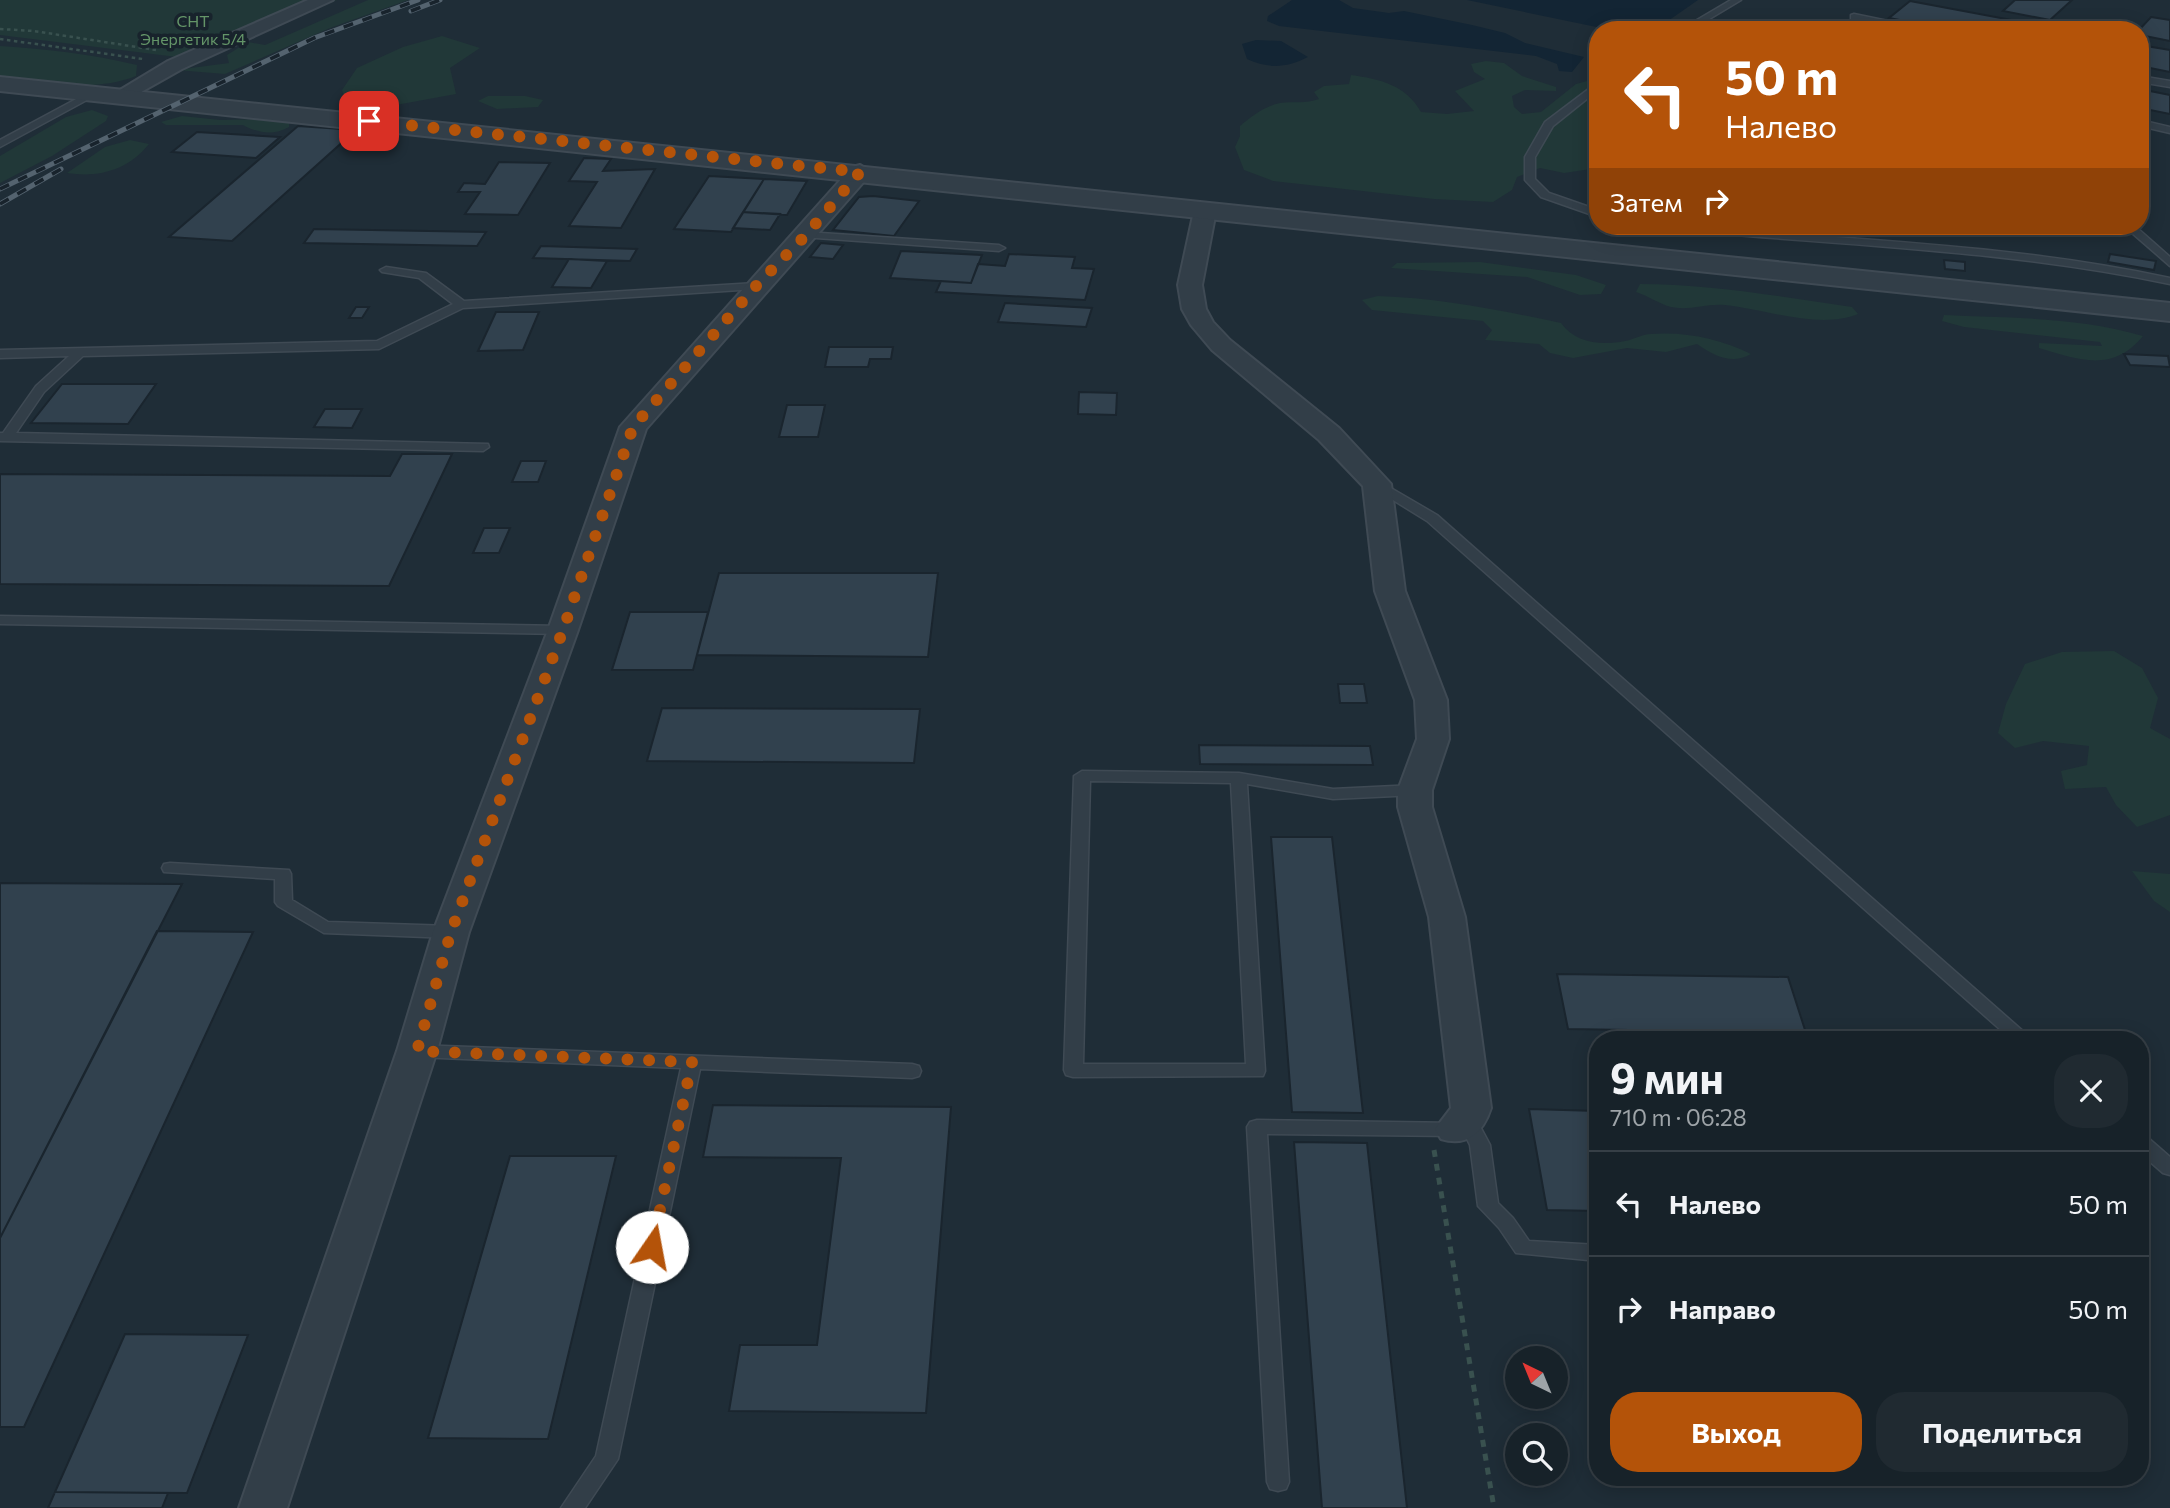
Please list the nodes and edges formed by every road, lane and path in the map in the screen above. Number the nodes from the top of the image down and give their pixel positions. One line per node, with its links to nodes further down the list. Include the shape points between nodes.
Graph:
1 (324, 0): 8 (street)
2 (1737, 0): 4 (lane)
3 (1854, 17): 5 (lane)
4 (1700, 21)
5 (1873, 21)
6 (0, 29): 8 (path)
7 (0, 38): 9 (path)
8 (195, 57): 9 (street)
9 (175, 65): 15 (street)
10 (2149, 80): 12 (lane)
11 (0, 84): 14 (street)
12 (2170, 84)
13 (1589, 92): 21 (lane, via 1549,124 1530,157 1530,180 1545,195)
14 (93, 93): 15 (street); 18 (lane)
15 (120, 96): 19 (street)
16 (2149, 126): 17 (lane)
17 (2170, 130)
18 (0, 144)
19 (860, 172): 20 (street); 22 (street)
20 (1205, 211): 31 (street); 36 (street, via 1191,285 1194,310 1203,325 1329,434)
21 (1589, 211)
22 (806, 235): 25 (lane); 29 (street)
23 (1760, 235): 28 (lane, via 1965,247 2103,266)
24 (2139, 235): 26 (lane)
25 (999, 248)
26 (2170, 263)
27 (386, 270): 30 (lane, via 422,275)
28 (2170, 282)
29 (756, 286): 30 (lane); 38 (street, via 633,427)
30 (461, 304): 32 (lane, via 379,345)
31 (2170, 312)
32 (80, 352): 33 (lane); 34 (lane, via 40,389)
33 (0, 354)
34 (4, 437): 35 (lane)
35 (483, 447)
36 (1377, 484): 40 (street, via 1390,591 1431,700 1433,739); 43 (lane, via 1432,518)
37 (0, 620): 38 (lane)
38 (563, 630): 42 (street)
39 (1239, 778): 39 (lane, via 1082,776 1073,1070 1256,1071); 40 (lane, via 1333,794)
40 (1415, 790): 47 (street, via 1415,807 1447,917 1471,1108)
41 (170, 868): 42 (lane, via 284,874 284,902 324,927)
42 (451, 932): 44 (street)
43 (2014, 1031)
44 (417, 1051): 45 (lane); 52 (street)
45 (692, 1062): 46 (lane); 53 (lane, via 607,1459)
46 (912, 1071)
47 (1451, 1126): 50 (lane, via 1480,1145 1488,1206 1523,1248); 51 (lane, via 1257,1126); 54 (path)
48 (2149, 1150): 49 (lane)
49 (2170, 1168)
50 (1589, 1252)
51 (1278, 1482)
52 (263, 1508)
53 (572, 1508)
54 (1494, 1508)

